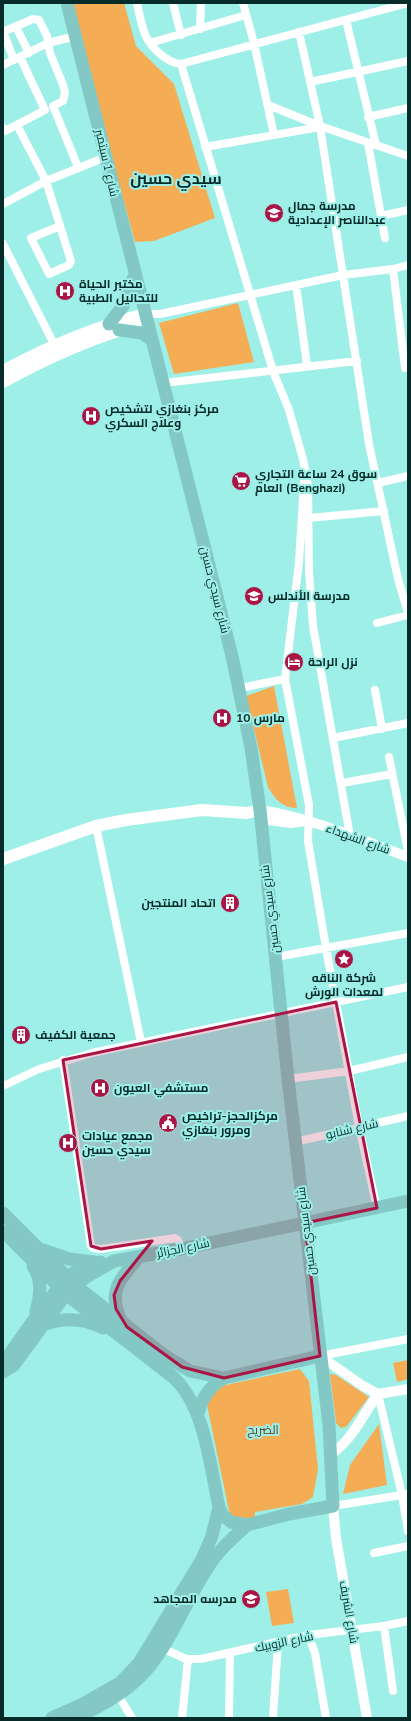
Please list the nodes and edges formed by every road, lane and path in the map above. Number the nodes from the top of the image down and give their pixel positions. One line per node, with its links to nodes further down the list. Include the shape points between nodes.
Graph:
1 (67, 3): 14 (main road, شارع 1 سبتمبر)
2 (137, 3): 16 (street, via 145,35)
3 (173, 3): 13 (street)
4 (201, 3): 11 (street)
5 (243, 3): 7 (street)
6 (408, 3): 8 (street)
7 (246, 15): 11 (street); 17 (street)
8 (346, 20): 12 (street); 23 (street)
9 (16, 27): 10 (street); 15 (street, via 33,19 39,20); 18 (street)
10 (4, 29): 19 (street, via 4,36)
11 (200, 29): 13 (street)
12 (299, 32): 17 (street); 24 (street)
13 (181, 34): 16 (street)
14 (76, 36): 15 (street); 36 (main road, شارع 1 سبتمبر)
15 (48, 43): 18 (street); 26 (street, via 65,93 62,101)
16 (150, 43): 21 (street, via 168,60)
17 (254, 43): 21 (street); 25 (street)
18 (29, 53): 19 (street)
19 (17, 58): 22 (street); 26 (street)
20 (408, 61): 23 (street)
21 (180, 64): 34 (street)
22 (3, 65)
23 (358, 72): 24 (street); 28 (street)
24 (310, 82): 30 (street)
25 (268, 106): 30 (street); 32 (street)
26 (49, 108): 29 (street); 37 (street)
27 (408, 108): 28 (street)
28 (368, 118): 33 (street)
29 (17, 125): 31 (street); 38 (street)
30 (320, 126): 32 (street); 33 (street); 48 (street)
31 (4, 130)
32 (274, 135): 34 (street)
33 (372, 144): 35 (street); 41 (street)
34 (205, 147): 50 (street)
35 (408, 156)
36 (106, 157): 37 (street); 47 (main road, شارع 1 سبتمبر)
37 (78, 167): 38 (street)
38 (46, 181): 39 (street); 42 (street)
39 (3, 204)
40 (408, 210): 41 (street)
41 (381, 216): 43 (street)
42 (60, 226): 42 (street, via 31,238 49,274 71,263)
43 (385, 238)
44 (3, 244): 54 (street)
45 (408, 265): 46 (street)
46 (393, 269): 48 (street); 57 (street)
47 (134, 274): 51 (main road, شارع 1 سبتمبر); 52 (main road)
48 (343, 275): 49 (street); 55 (street)
49 (296, 285): 50 (street); 56 (street)
50 (251, 294): 51 (street); 59 (street)
51 (146, 318): 52 (main road); 53 (main road, شارع سيدي حسين)
52 (114, 327): 53 (main road, via 142,333); 54 (main road); 60 (main road)
53 (152, 340): 61 (main road, شارع سيدي حسين)
54 (54, 344): 58 (main road)
55 (357, 361): 56 (street); 64 (street, via 369,444)
56 (307, 365): 59 (street)
57 (405, 368)
58 (3, 371)
59 (273, 371): 61 (street); 62 (street, via 288,410)
60 (3, 382)
61 (163, 383): 70 (main road, شارع سيدي حسين)
62 (305, 472): 66 (street); 69 (street, via 299,562)
63 (408, 476): 64 (street)
64 (378, 483): 65 (street)
65 (384, 511): 66 (street); 67 (street)
66 (310, 518): 74 (street, via 309,571 313,626)
67 (408, 614): 68 (street)
68 (377, 623)
69 (285, 679): 70 (street); 79 (street, via 309,805)
70 (240, 688): 78 (main road, شارع سيدي حسين)
71 (375, 690): 73 (street)
72 (408, 723): 73 (street)
73 (382, 728): 74 (street)
74 (333, 738): 77 (street)
75 (389, 757): 76 (street)
76 (392, 774): 77 (street); 82 (street)
77 (342, 783): 81 (street)
78 (261, 814): 79 (street, شارع الشهداء, via 287,814); 80 (main road, via 202,810); 87 (main road, شارع سيدي حسين)
79 (309, 820): 81 (street, شارع الشهداء); 86 (street, via 308,841)
80 (96, 826): 84 (main road); 91 (street)
81 (350, 836): 83 (street, شارع الشهداء)
82 (408, 851)
83 (408, 857)
84 (3, 859)
85 (408, 933): 86 (street)
86 (326, 948): 87 (street); 89 (street)
87 (276, 957): 90 (main road, شارع سيدي حسين)
88 (408, 987): 89 (street)
89 (336, 1002): 90 (street); 94 (street)
90 (281, 1014): 91 (street); 95 (main road, شارع سيدي حسين)
91 (142, 1042): 93 (street)
92 (408, 1057): 94 (street)
93 (63, 1060): 96 (street, via 39,1068); 105 (street, via 91,1246 101,1249)
94 (349, 1071): 95 (street); 98 (street)
95 (288, 1079): 99 (main road, شارع سيدي حسين)
96 (3, 1086)
97 (408, 1116): 98 (street, شارع شنابو)
98 (358, 1127): 99 (street, شارع شنابو); 101 (street)
99 (295, 1142): 103 (main road, شارع سيدي حسين)
100 (408, 1201): 101 (main road, شارع الجزائر)
101 (377, 1208): 103 (main road, شارع الجزائر)
102 (3, 1213): 106 (main road)
103 (305, 1223): 107 (main road, شارع الجزائر); 117 (main road, شارع سيدي حسين)
104 (3, 1231): 109 (main road)
105 (148, 1242): 107 (street, via 175,1238); 108 (street)
106 (36, 1246): 111 (main road, via 69,1259); 112 (main road)
107 (181, 1249): 108 (main road, شارع الجزائر)
108 (144, 1256): 110 (main road, شارع الجزائر); 114 (main road, via 120,1281 114,1294 116,1309)
109 (28, 1258): 112 (main road); 113 (main road, via 40,1280)
110 (114, 1261): 111 (main road); 112 (main road, شارع الجزائر)
111 (95, 1262): 112 (main road)
112 (66, 1286): 113 (main road); 114 (main road); 115 (main road)
113 (39, 1321): 115 (main road, via 82,1320); 118 (main road)
114 (122, 1322): 119 (main road, via 182,1367)
115 (118, 1336): 122 (main road, via 181,1385)
116 (408, 1339): 117 (street)
117 (320, 1356): 119 (main road); 121 (street); 123 (main road, شارع سيدي حسين)
118 (6, 1365)
119 (224, 1378): 122 (main road, via 209,1389)
120 (408, 1389): 121 (street)
121 (378, 1394): 123 (street, via 346,1442); 124 (street)
122 (198, 1413): 126 (main road)
123 (331, 1454): 125 (main road, شارع سيدي حسين)
124 (405, 1495): 125 (street); 128 (street)
125 (333, 1506): 127 (main road); 133 (street, شارع الشريف)
126 (219, 1508): 127 (main road, via 231,1522); 142 (main road, via 212,1536 202,1559 139,1663 120,1683)
127 (247, 1525): 136 (main road, via 215,1557)
128 (408, 1530)
129 (408, 1546): 130 (street)
130 (374, 1553)
131 (408, 1621): 132 (street, شارع الزوبيك)
132 (384, 1626): 133 (street, شارع الزوبيك); 139 (street)
133 (352, 1629): 134 (street, شارع الزوبيك); 148 (street, شارع الشريف)
134 (308, 1635): 135 (street, شارع الزوبيك); 147 (street, via 315,1653)
135 (278, 1643): 137 (street, شارع الزوبيك); 146 (street)
136 (162, 1648): 138 (street, شارع الزوبيك); 140 (main road, via 141,1676)
137 (230, 1653): 138 (street, شارع الزوبيك); 145 (street)
138 (188, 1659): 144 (street)
139 (393, 1691)
140 (118, 1695): 141 (main road); 143 (street)
141 (82, 1716)
142 (52, 1718)
143 (132, 1718)
144 (182, 1718)
145 (229, 1718)
146 (273, 1718)
147 (326, 1718)
148 (367, 1718)

